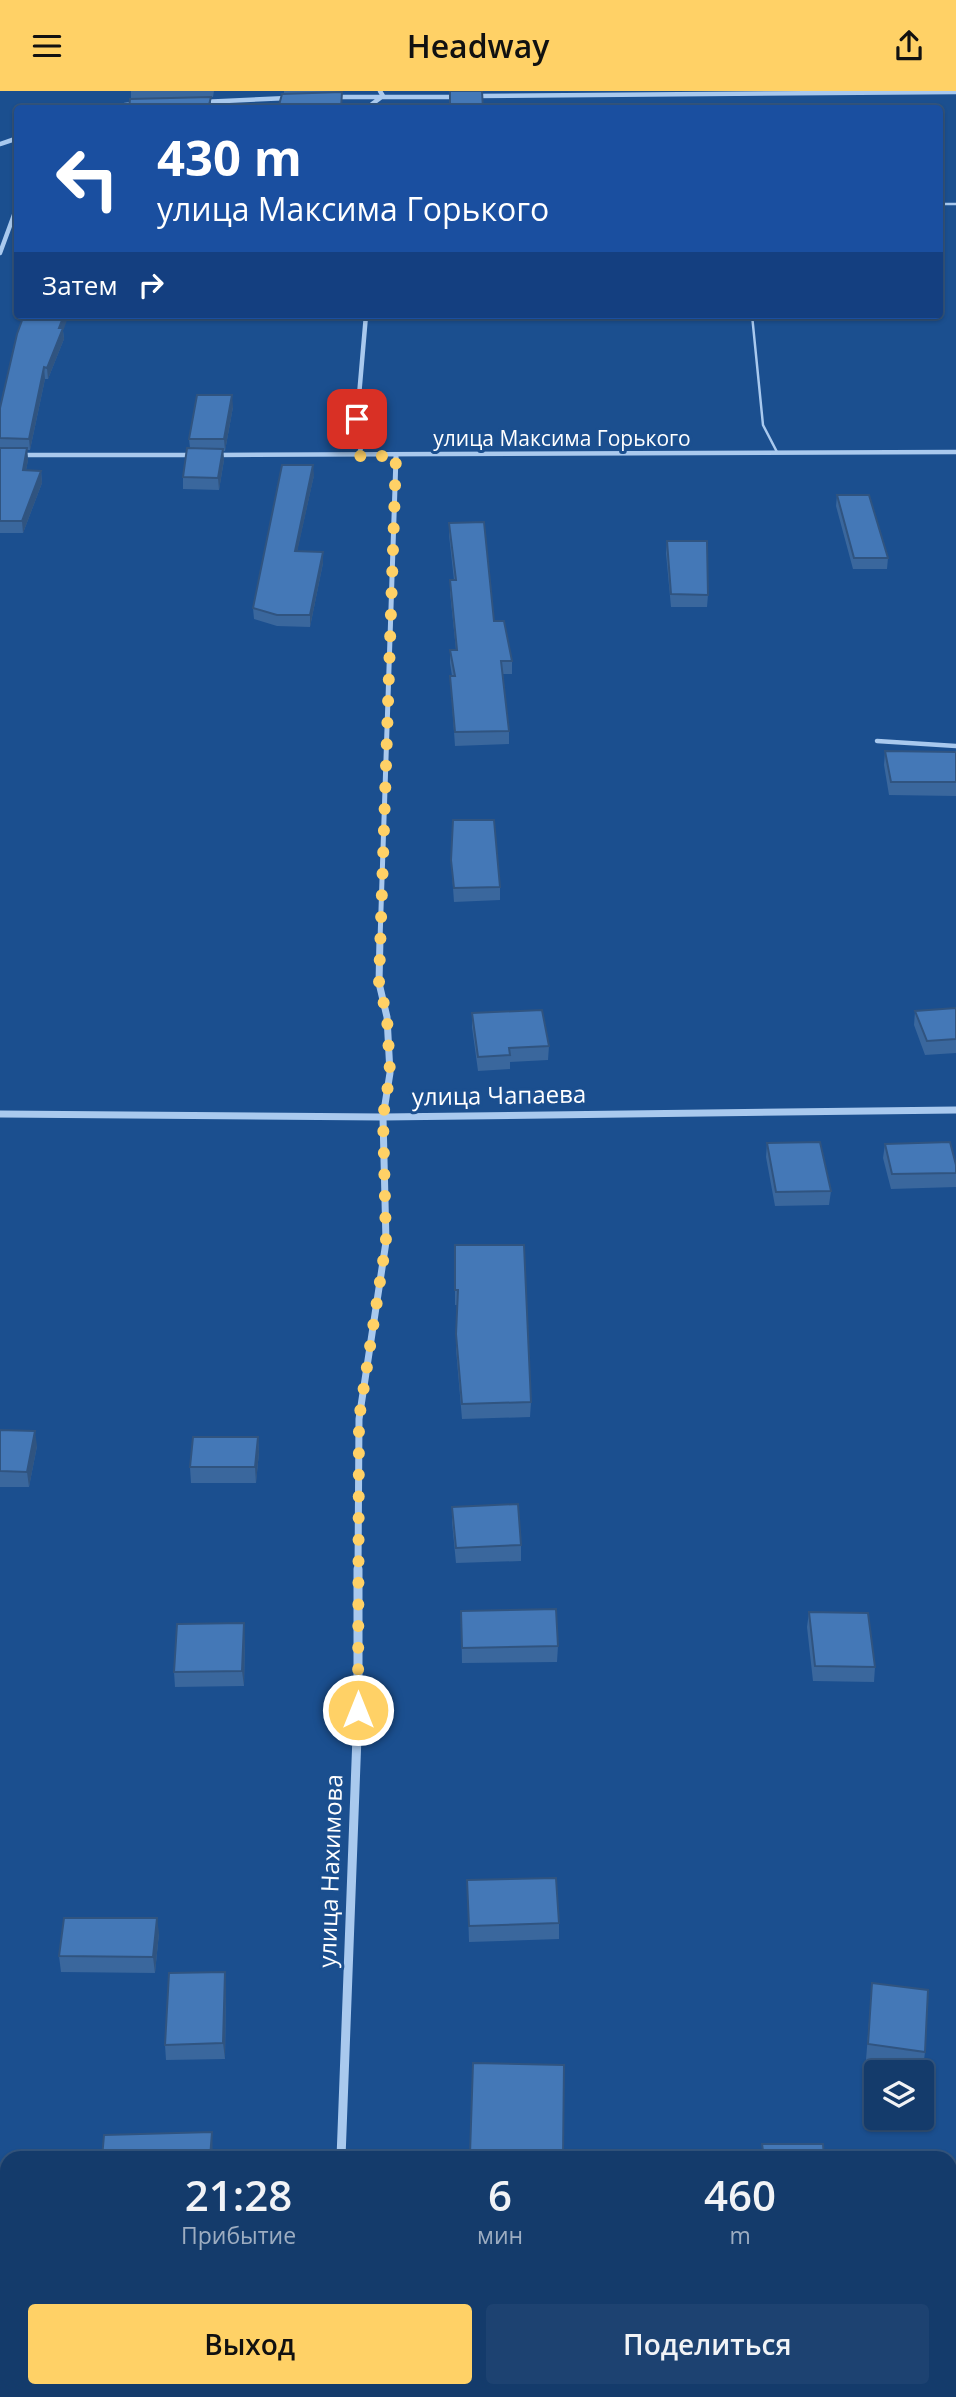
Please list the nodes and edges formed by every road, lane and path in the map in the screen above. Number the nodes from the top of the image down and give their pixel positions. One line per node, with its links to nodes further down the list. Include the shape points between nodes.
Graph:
1 (380, 91): 4 (street)
2 (421, 91): 6 (lane)
3 (956, 92): 6 (street)
4 (383, 96): 5 (street); 6 (street); 11 (street)
5 (333, 97)
6 (426, 97)
7 (295, 98): 8 (street)
8 (192, 102)
9 (140, 104): 10 (street)
10 (128, 105)
11 (372, 105)
12 (14, 215): 13 (street)
13 (0, 253)
14 (366, 319): 19 (street, via 357,419 366,435)
15 (752, 319): 17 (lane, via 763,425)
16 (956, 452): 17 (street, улица Максима Горького)
17 (776, 453): 20 (street, улица Максима Горького)
18 (0, 455): 19 (street, улица Максима Горького)
19 (358, 456): 20 (street, улица Максима Горького)
20 (396, 456): 25 (street, улица Нахимова, via 379,983 387,1017 390,1073)
21 (877, 741): 22 (lane)
22 (956, 746)
23 (956, 1110): 25 (street, улица Чапаева)
24 (0, 1114): 25 (street, улица Чапаева)
25 (383, 1117): 26 (street, улица Нахимова, via 386,1242 359,1419 358,1710)
26 (341, 2151)

